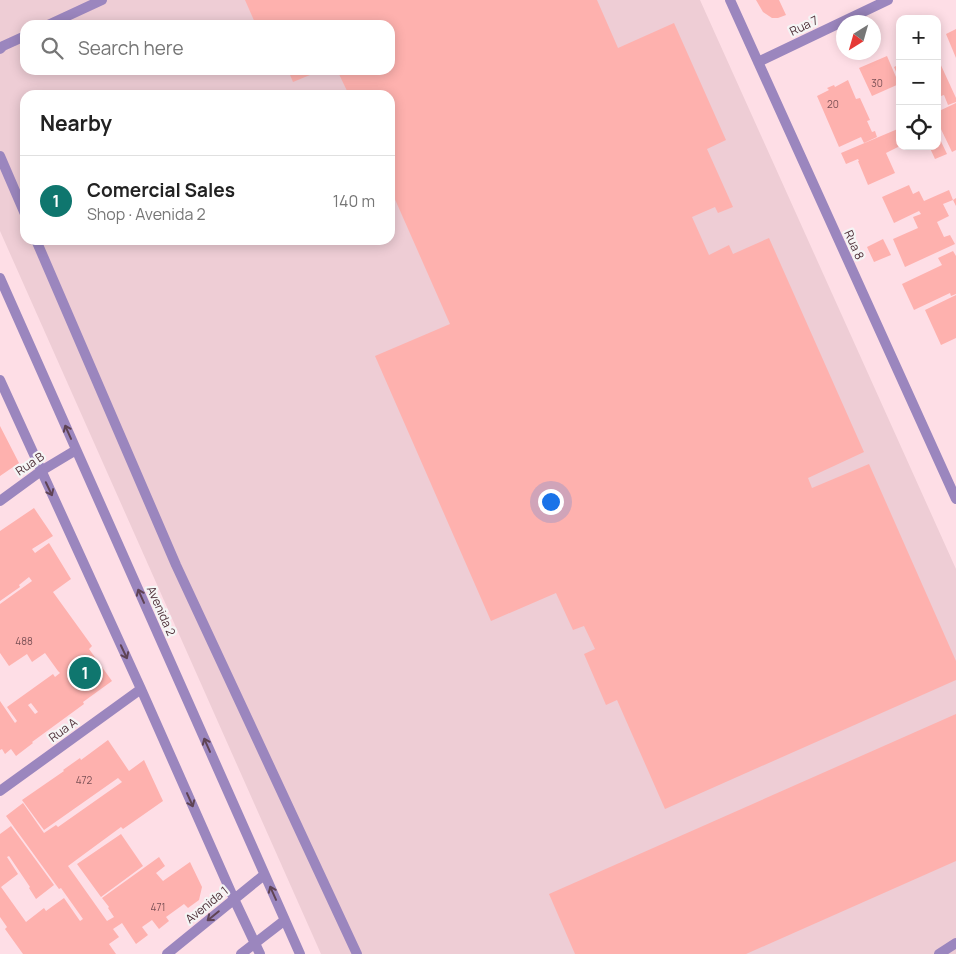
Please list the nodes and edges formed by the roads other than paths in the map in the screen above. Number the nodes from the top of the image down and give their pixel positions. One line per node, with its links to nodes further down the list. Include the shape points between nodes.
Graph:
1 (102, 0): 4 (street)
2 (730, 0): 7 (street, Rua 8)
3 (888, 0): 7 (street, Rua 7)
4 (59, 20)
5 (20, 38): 6 (street)
6 (0, 49)
7 (758, 62): 15 (street, Rua 8)
8 (0, 156): 9 (street)
9 (20, 202)
10 (38, 245): 28 (street, via 176,565)
11 (0, 278): 13 (street, Avenida 2, one-way to 11)
12 (0, 380): 14 (street)
13 (76, 450): 14 (street, Rua B); 19 (street, Avenida 2, one-way to 13)
14 (41, 471): 16 (street, Rua B); 17 (street, one-way to 17)
15 (956, 499)
16 (0, 501)
17 (141, 689): 18 (street, Rua A); 20 (street, one-way to 20)
18 (0, 791)
19 (264, 875): 20 (street, Avenida 1); 21 (street, Avenida 2, one-way to 19)
20 (234, 899): 22 (street); 24 (street, Avenida 1, one-way to 24)
21 (285, 920): 22 (street); 27 (street, Avenida 2)
22 (255, 943): 25 (street); 26 (street)
23 (956, 943): 29 (street)
24 (166, 954)
25 (241, 954)
26 (260, 954)
27 (300, 954)
28 (357, 954)
29 (939, 954)

